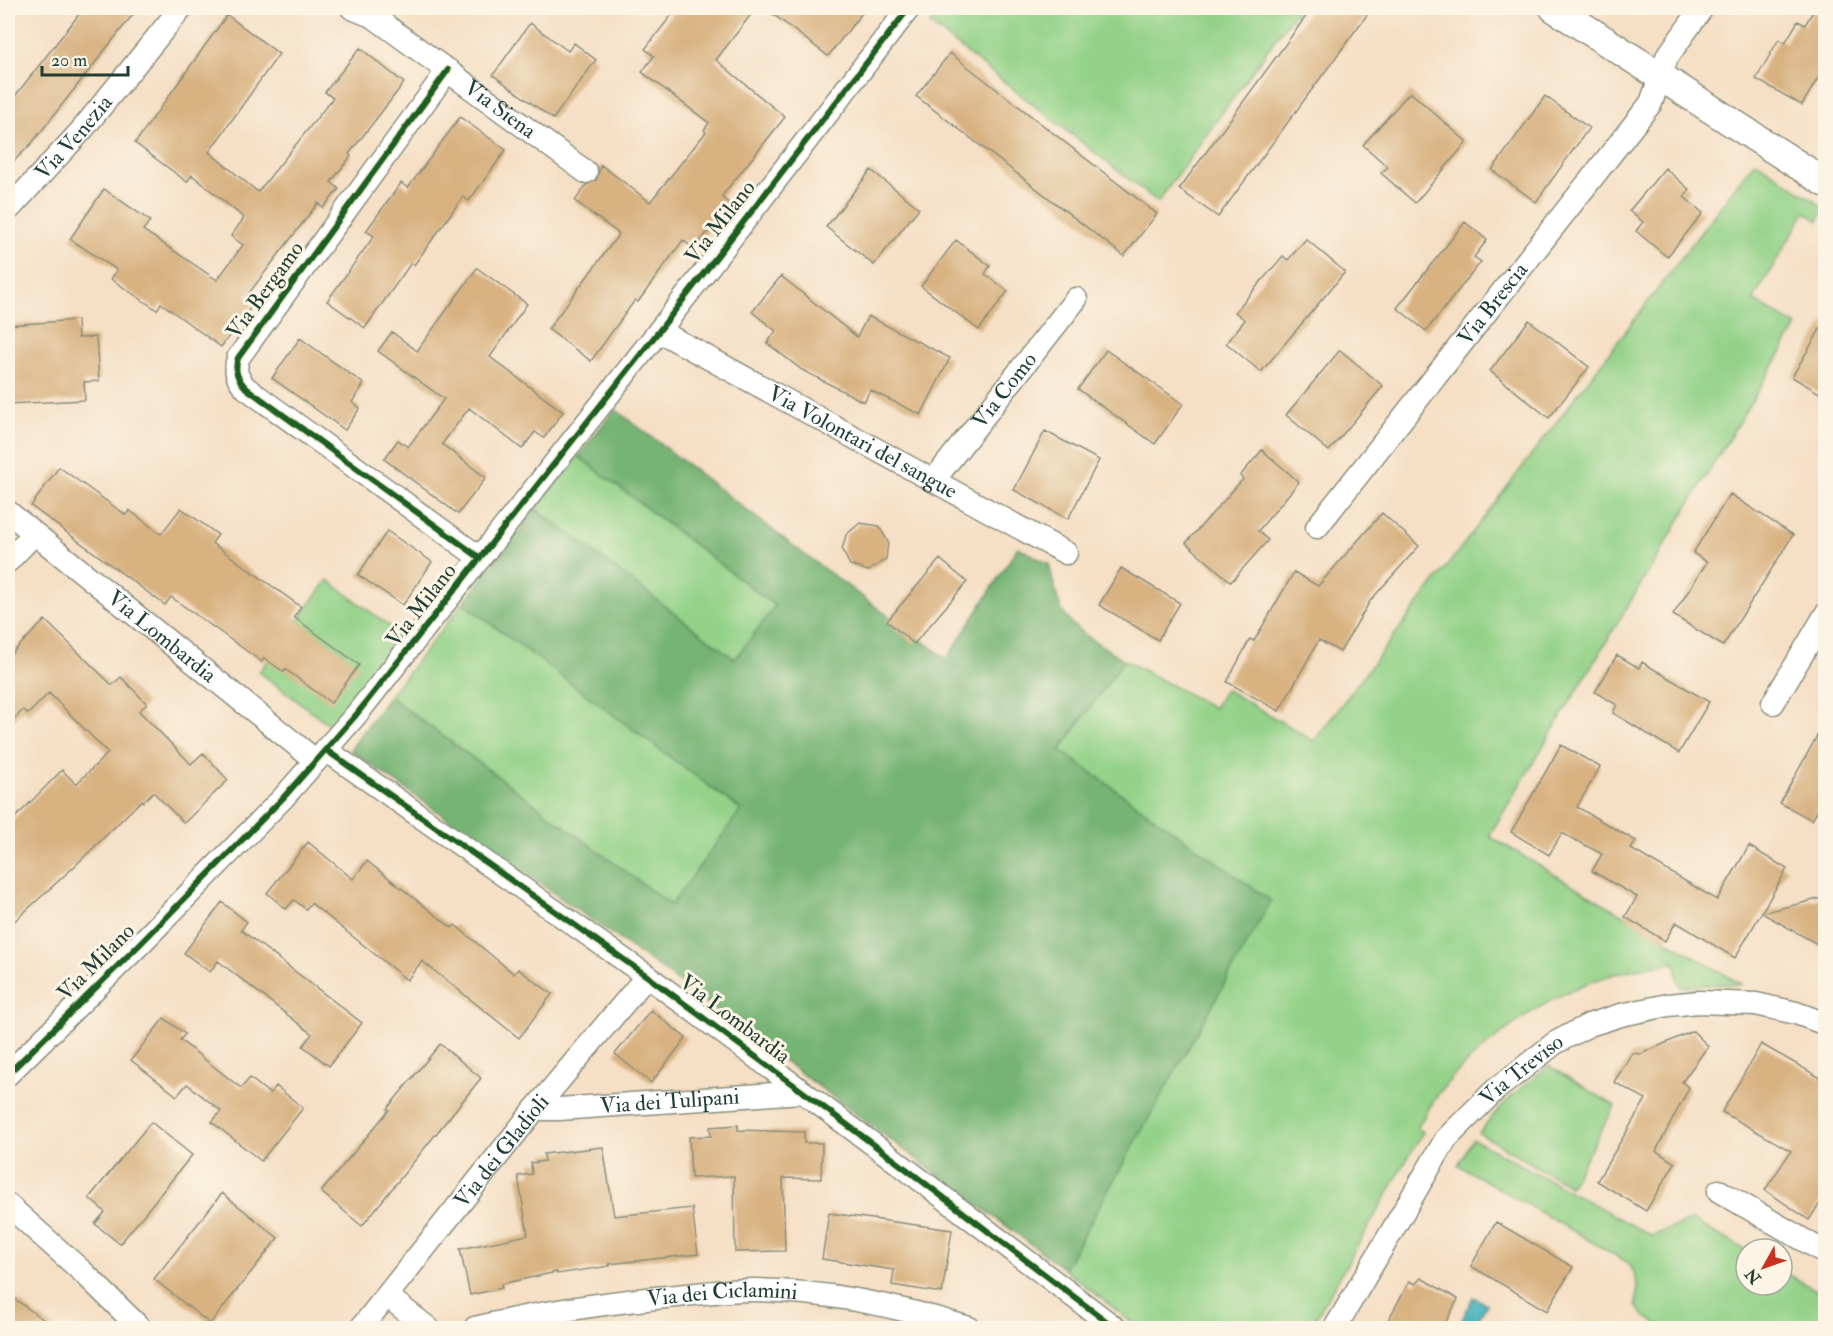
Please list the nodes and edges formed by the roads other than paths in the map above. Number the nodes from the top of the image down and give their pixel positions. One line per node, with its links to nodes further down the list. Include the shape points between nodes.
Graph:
1 (181, 8): 10 (street, Via Venezia, via 81,131)
2 (352, 8): 6 (street, Via Siena, via 374,17)
3 (909, 8): 12 (street, Via Milano)
4 (1554, 8): 7 (street)
5 (1702, 8): 7 (street, Via Brescia, via 1667,57)
6 (448, 70): 8 (street, Via Siena); 18 (street, Via Bergamo, via 238,358 235,370 246,388)
7 (1660, 76): 9 (street); 15 (street, Via Brescia, via 1651,103)
8 (586, 172)
9 (1826, 183)
10 (8, 210)
11 (1076, 299): 13 (street, Via Como)
12 (659, 331): 13 (street, Via Volontari del sangue); 18 (street, Via Milano)
13 (934, 480): 17 (street, Via Volontari del sangue)
14 (8, 512): 16 (street, Via Lombardia)
15 (1317, 527)
16 (34, 534): 19 (street); 22 (street, Via Lombardia, via 246,703)
17 (1066, 554)
18 (480, 558): 22 (street, Via Milano)
19 (8, 561)
20 (1826, 614): 21 (street)
21 (1773, 704)
22 (321, 756): 23 (street, Via Lombardia); 25 (street, Via Milano)
23 (647, 976): 26 (street, Via Lombardia); 27 (street, Via dei Gladioli)
24 (1826, 1024): 38 (street, Via Treviso, via 1756,1004 1683,1003 1589,1025 1555,1043 1494,1091 1446,1139)
25 (8, 1074)
26 (803, 1092): 27 (street, Via dei Tulipani); 37 (street, Via Lombardia)
27 (535, 1109): 31 (street, Via dei Gladioli)
28 (1719, 1191): 30 (street)
29 (8, 1205): 32 (street, via 86,1274)
30 (1826, 1254)
31 (387, 1296): 33 (street, Via dei Gladioli); 34 (street)
32 (140, 1329)
33 (361, 1329)
34 (428, 1329)
35 (475, 1329): 36 (street, Via dei Ciclamini, via 589,1306 755,1290 875,1303)
36 (969, 1329)
37 (1115, 1329)
38 (1335, 1329)

